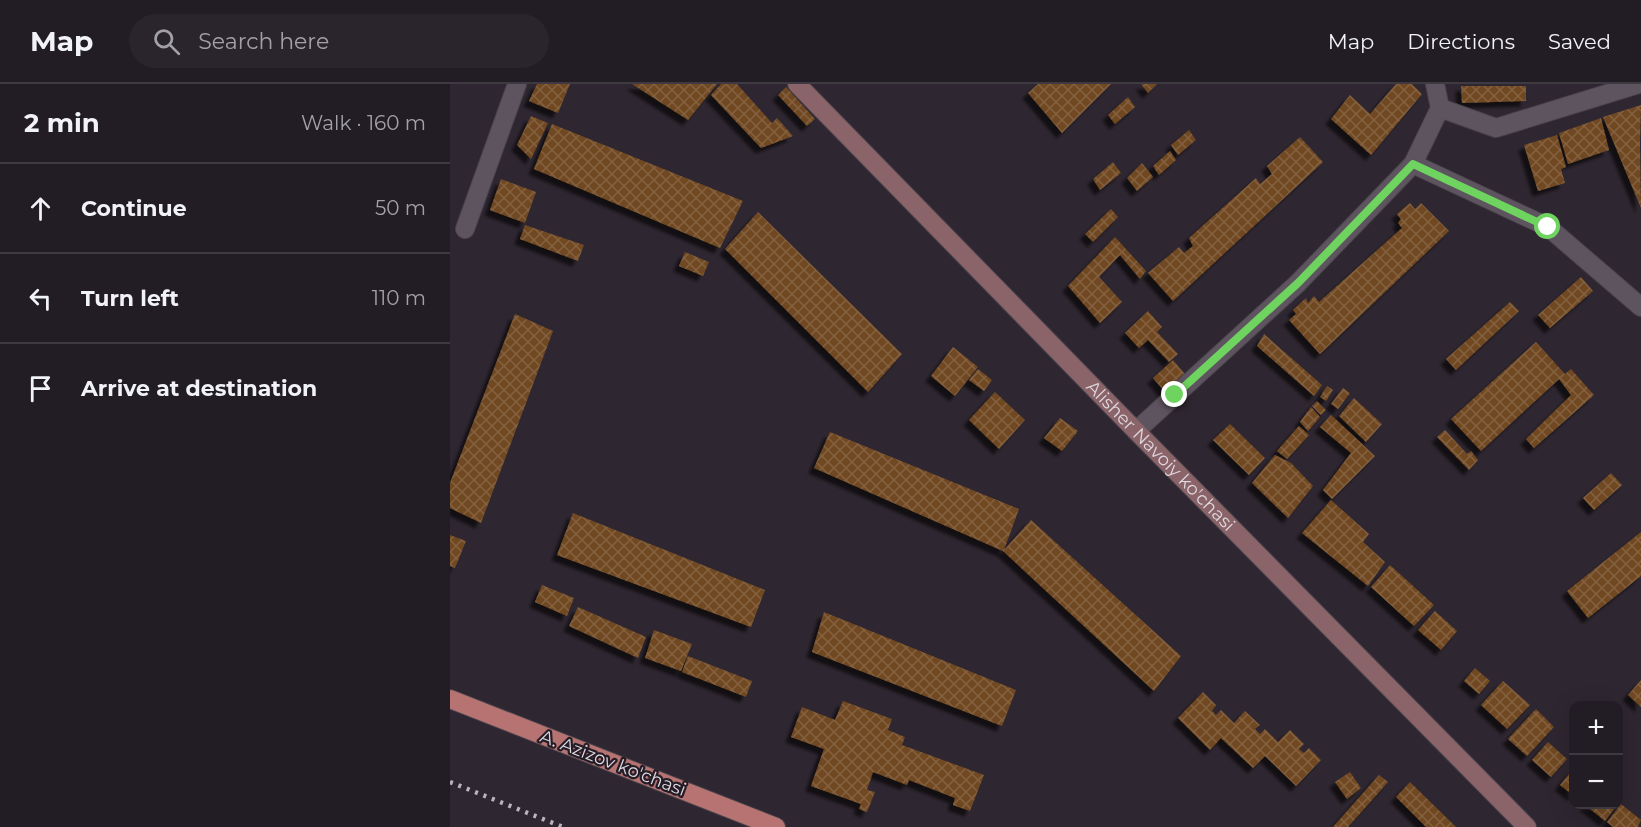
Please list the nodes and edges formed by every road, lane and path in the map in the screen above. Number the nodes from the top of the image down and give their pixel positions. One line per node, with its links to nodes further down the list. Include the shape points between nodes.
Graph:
1 (517, 84): 7 (street)
2 (797, 84): 9 (street, Alisher Navoiy ko'chasi)
3 (1435, 84): 5 (street)
4 (1639, 84): 5 (street, via 1496,128)
5 (1440, 108): 6 (street)
6 (1413, 164): 8 (street, via 1548,227); 9 (street, via 1298,283)
7 (465, 229)
8 (1641, 307)
9 (1136, 431): 12 (street, Alisher Navoiy ko'chasi)
10 (450, 699): 11 (main road, A. Azizov ko'chasi)
11 (776, 827)
12 (1527, 827)

